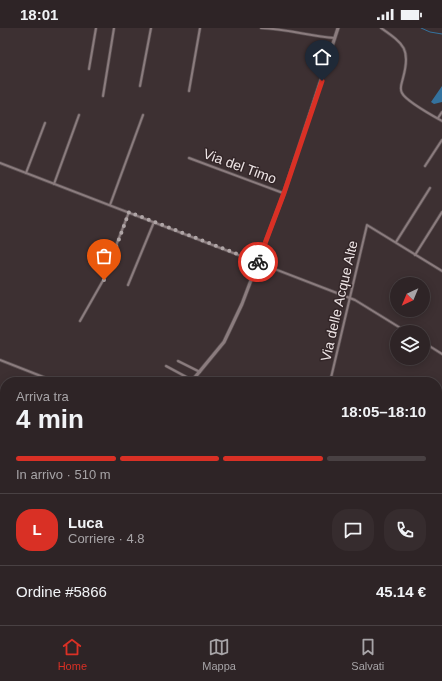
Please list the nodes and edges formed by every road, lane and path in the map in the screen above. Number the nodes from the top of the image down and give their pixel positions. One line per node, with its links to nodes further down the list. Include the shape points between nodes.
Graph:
1 (96, 28): 9 (street)
2 (114, 28): 12 (street)
3 (151, 28): 10 (street)
4 (200, 28): 11 (street)
5 (260, 28): 8 (street)
6 (338, 28): 8 (main road)
7 (381, 28): 16 (street, via 397,40 405,51 406,63 401,88 403,95)
8 (335, 38): 26 (main road)
9 (89, 69)
10 (140, 86)
11 (189, 91)
12 (103, 96)
13 (442, 112): 16 (street)
14 (79, 115): 24 (street)
15 (143, 115): 27 (street)
16 (438, 118): 17 (street)
17 (442, 121)
18 (45, 122): 23 (street)
19 (442, 140): 22 (street)
20 (189, 158): 26 (street, Via del Timo)
21 (0, 163): 23 (street)
22 (426, 166)
23 (26, 173): 24 (street)
24 (54, 184): 27 (street)
25 (430, 188): 31 (street)
26 (284, 193): 33 (main road)
27 (110, 205): 28 (street)
28 (129, 212): 30 (street); 37 (street, via 105,277)
29 (442, 212): 32 (street)
30 (154, 222): 33 (street); 35 (street)
31 (396, 242): 32 (street); 36 (street, Via delle Acque Alte, via 368,225)
32 (415, 255): 34 (street)
33 (259, 262): 36 (street); 44 (main road, via 228,335)
34 (442, 271)
35 (128, 285)
36 (350, 298): 38 (street); 48 (street, Via delle Acque Alte)
37 (80, 321)
38 (396, 325)
39 (430, 346): 40 (street)
40 (442, 354)
41 (0, 360): 45 (street)
42 (178, 361): 44 (street)
43 (166, 366): 46 (street)
44 (200, 372): 47 (main road)
45 (43, 377)
46 (185, 377)
47 (196, 377)
48 (331, 377)

